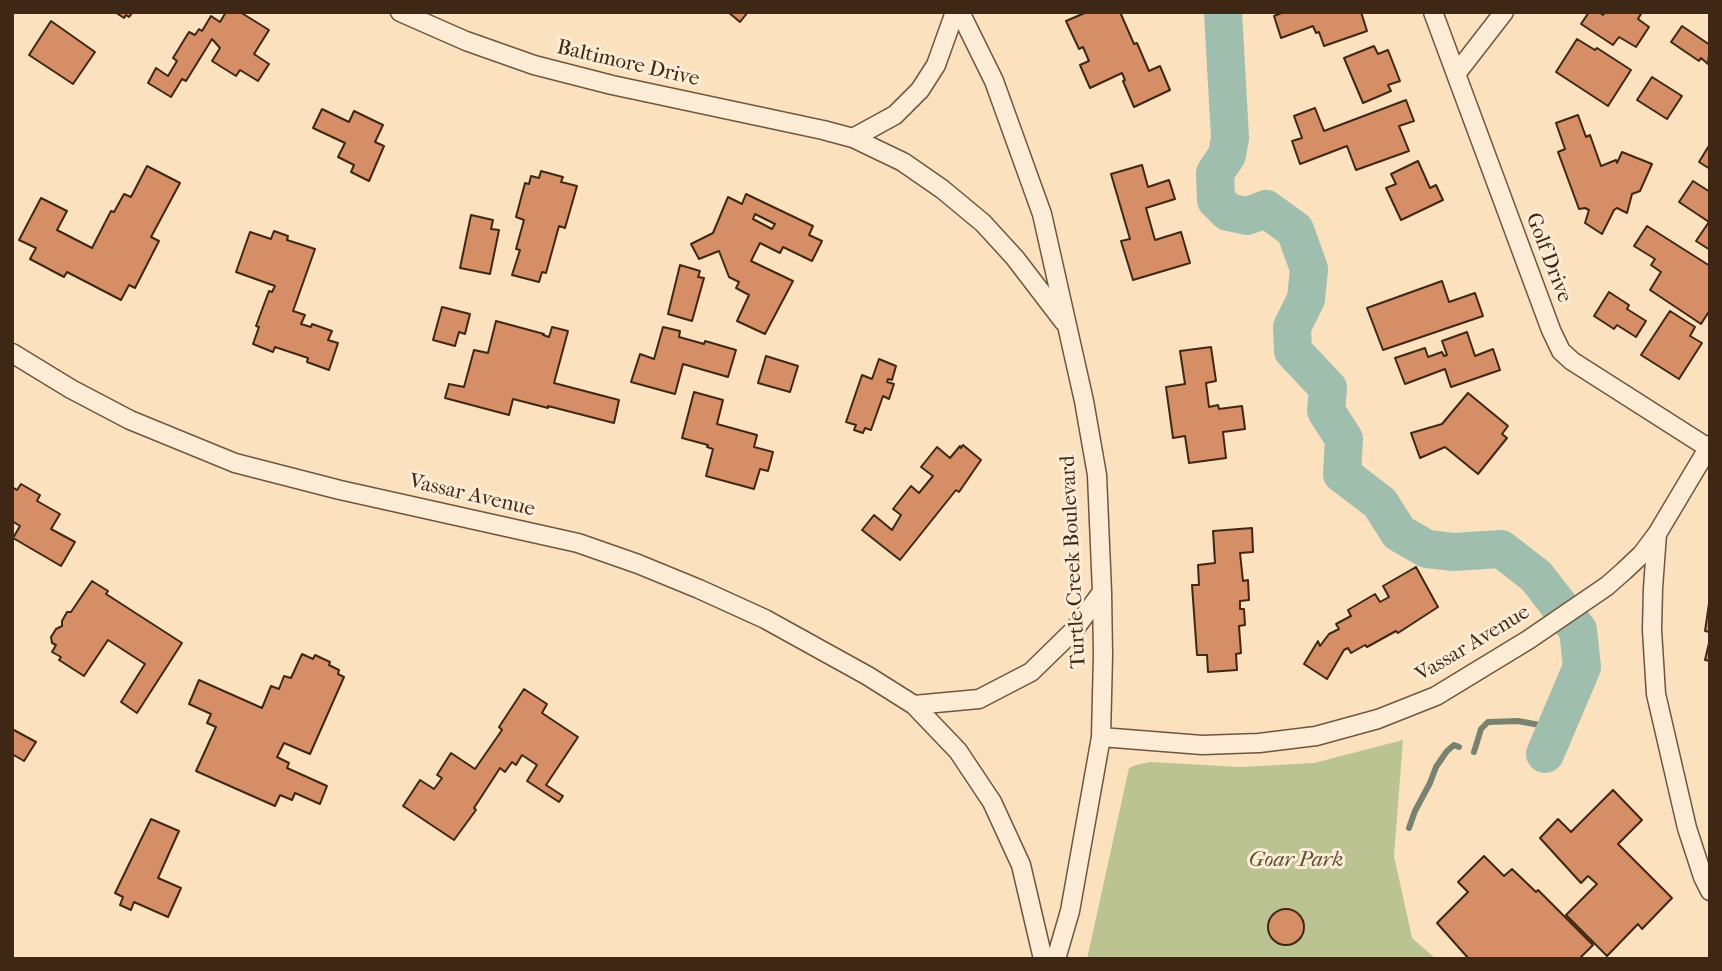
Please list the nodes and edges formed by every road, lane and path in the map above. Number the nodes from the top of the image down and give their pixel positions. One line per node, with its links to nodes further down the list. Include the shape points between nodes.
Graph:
1 (400, 12): 6 (street, Baltimore Drive, via 534,65)
2 (958, 12): 6 (street, via 920,90 895,115); 7 (street, Turtle Creek Boulevard, via 994,81 1042,214)
3 (1433, 12): 5 (street, Golf Drive)
4 (1504, 12): 5 (street)
5 (1455, 74): 9 (street, Golf Drive, via 1561,351)
6 (853, 138): 7 (street, Baltimore Drive, via 903,162 983,223)
7 (1069, 328): 11 (street, Turtle Creek Boulevard, via 1097,475)
8 (12, 353): 12 (street, Vassar Avenue, via 130,420 235,463 578,543 638,564 765,620)
9 (1709, 447): 10 (street, Vassar Avenue)
10 (1657, 534): 13 (street, Vassar Avenue, via 1607,586 1528,640 1436,696 1378,719 1316,736 1259,743 1202,745); 14 (street, via 1652,630 1656,694 1687,828)
11 (1102, 592): 12 (street, via 1074,630 1031,672 979,699); 13 (street, Turtle Creek Boulevard)
12 (914, 705): 15 (street, Vassar Avenue, via 958,751 992,802 1021,865)
13 (1101, 737): 16 (street, Turtle Creek Boulevard, via 1070,911)
14 (1710, 891)
15 (1043, 959)
16 (1056, 959)

